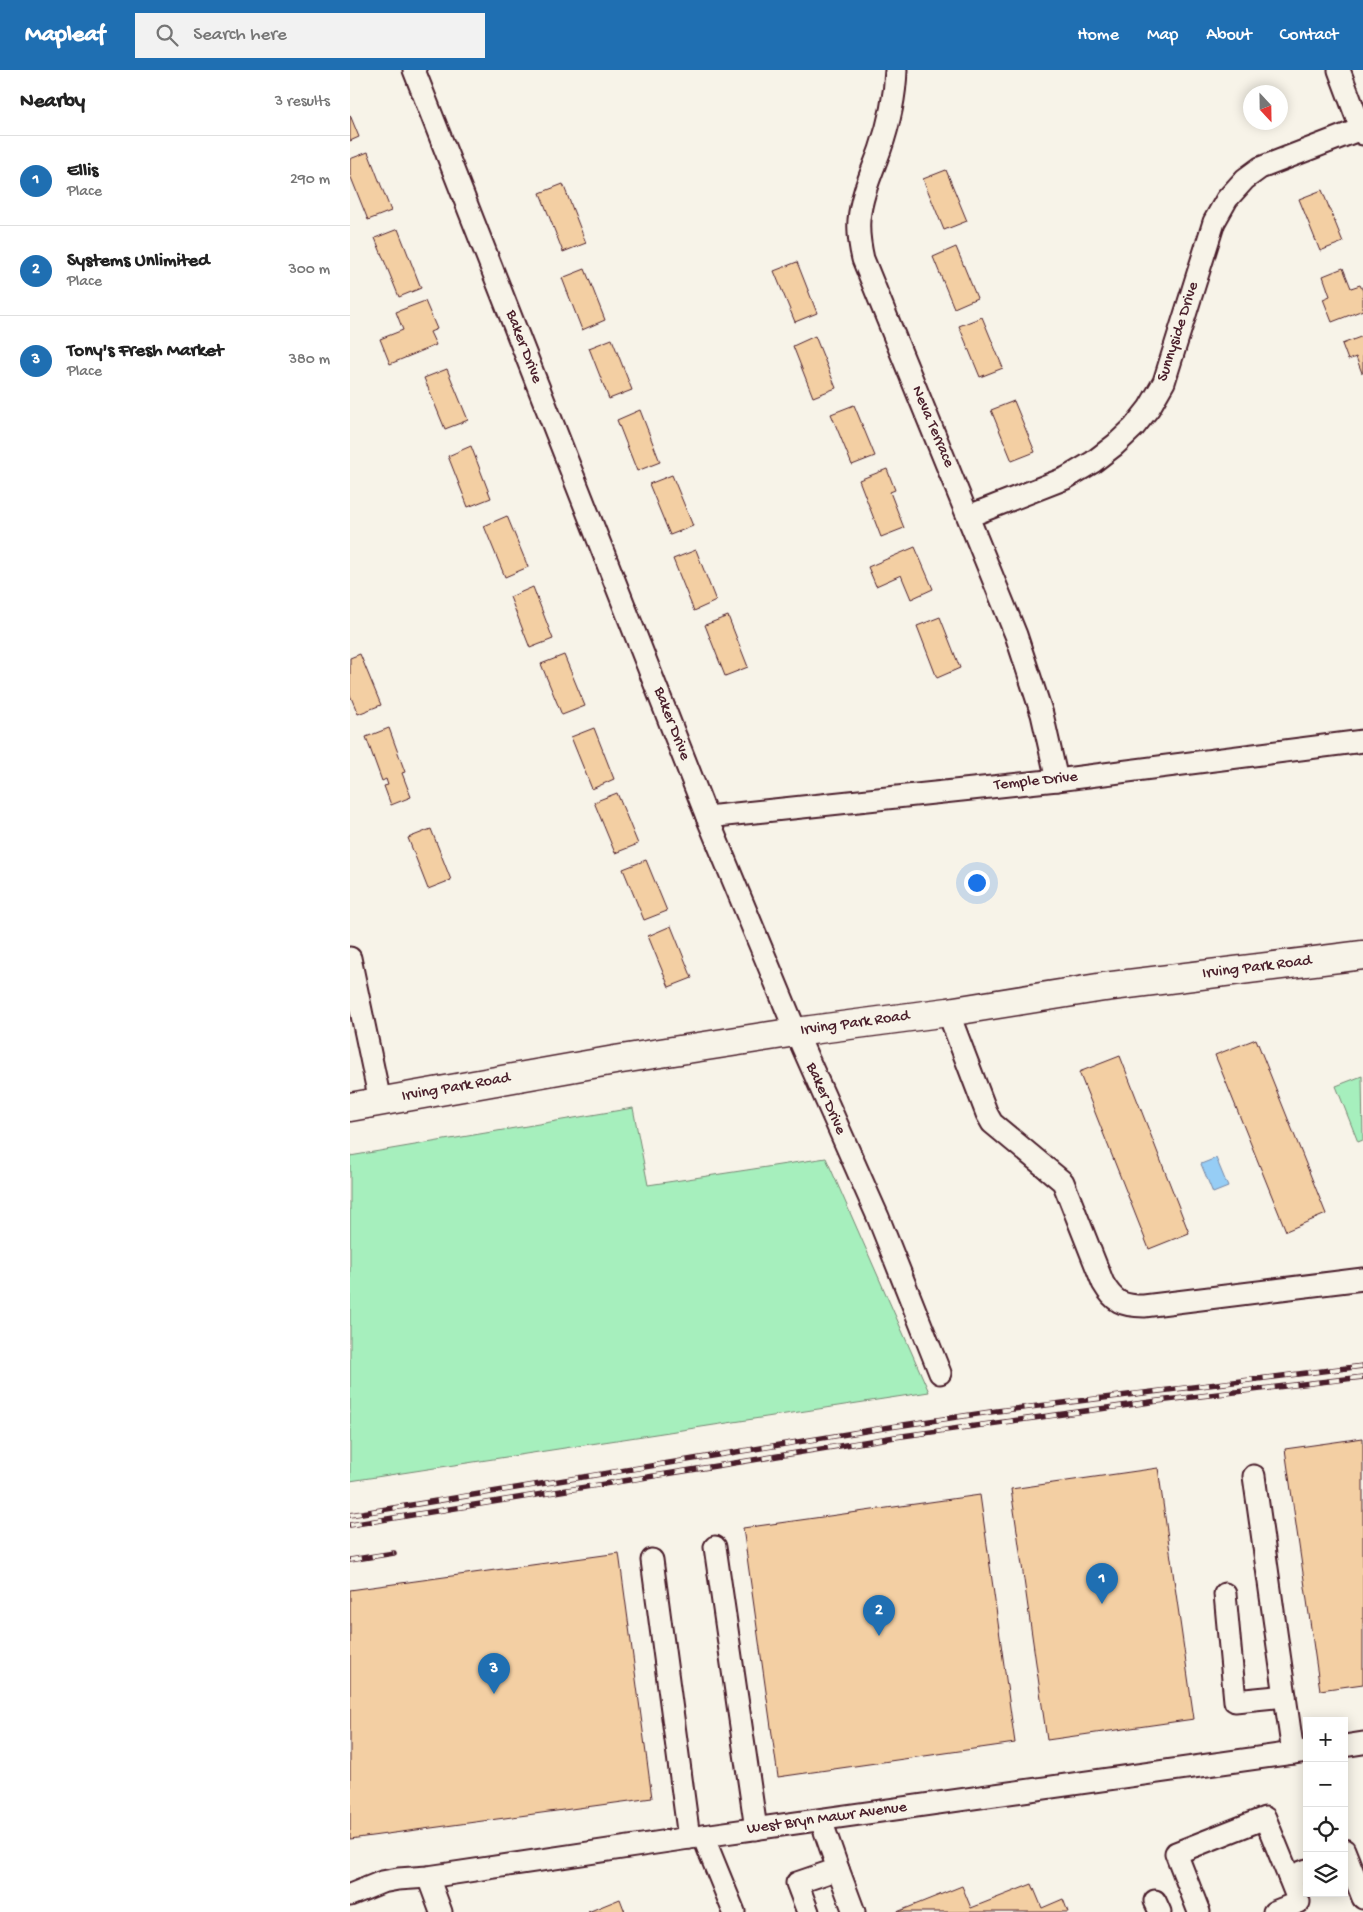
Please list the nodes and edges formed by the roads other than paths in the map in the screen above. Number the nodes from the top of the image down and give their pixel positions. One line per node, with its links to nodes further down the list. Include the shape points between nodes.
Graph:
1 (414, 70): 8 (street, Baker Drive)
2 (896, 70): 5 (street, Neva Terrace, via 890,119 859,219 859,241 868,273)
3 (1339, 70): 4 (street)
4 (1362, 132): 5 (street, Sunnyside Drive, via 1260,168 1227,199 1214,222 1164,382 1149,408 1115,445 1066,478)
5 (969, 516): 7 (street, Neva Terrace, via 1028,668)
6 (1363, 741): 7 (street, Temple Drive)
7 (1057, 780): 8 (street, Temple Drive)
8 (707, 817): 12 (street, Baker Drive)
9 (1363, 955): 11 (main road, Irving Park Road, via 1104,987)
10 (350, 958): 13 (street)
11 (948, 1012): 12 (main road, Irving Park Road); 15 (street, via 992,1123 1063,1182 1103,1283 1119,1302 1144,1306)
12 (796, 1032): 13 (main road, Irving Park Road); 16 (street, Baker Drive, via 878,1217)
13 (380, 1101): 14 (main road, Irving Park Road)
14 (350, 1106)
15 (1363, 1279)
16 (940, 1373)
17 (1254, 1476): 21 (street)
18 (715, 1546): 26 (street)
19 (652, 1560): 27 (street)
20 (1225, 1594): 21 (street, via 1235,1701)
21 (1285, 1696): 24 (street)
22 (1363, 1743): 23 (street)
23 (1348, 1745)
24 (1303, 1753): 25 (street, West Bryn Mawr Avenue)
25 (821, 1820): 26 (street, West Bryn Mawr Avenue); 29 (street)
26 (756, 1829): 27 (street, West Bryn Mawr Avenue)
27 (696, 1837): 31 (street, West Bryn Mawr Avenue); 35 (street)
28 (1348, 1860): 33 (street)
29 (838, 1869): 36 (street, via 797,1883); 37 (street)
30 (1298, 1874): 38 (street, via 1265,1818 1176,1853); 39 (street, via 1299,1902)
31 (428, 1877): 32 (street, West Bryn Mawr Avenue, via 382,1882); 34 (street)
32 (350, 1895)
33 (1363, 1898)
34 (441, 1912)
35 (734, 1912)
36 (808, 1912)
37 (854, 1912)
38 (1199, 1912)
39 (1274, 1912)

